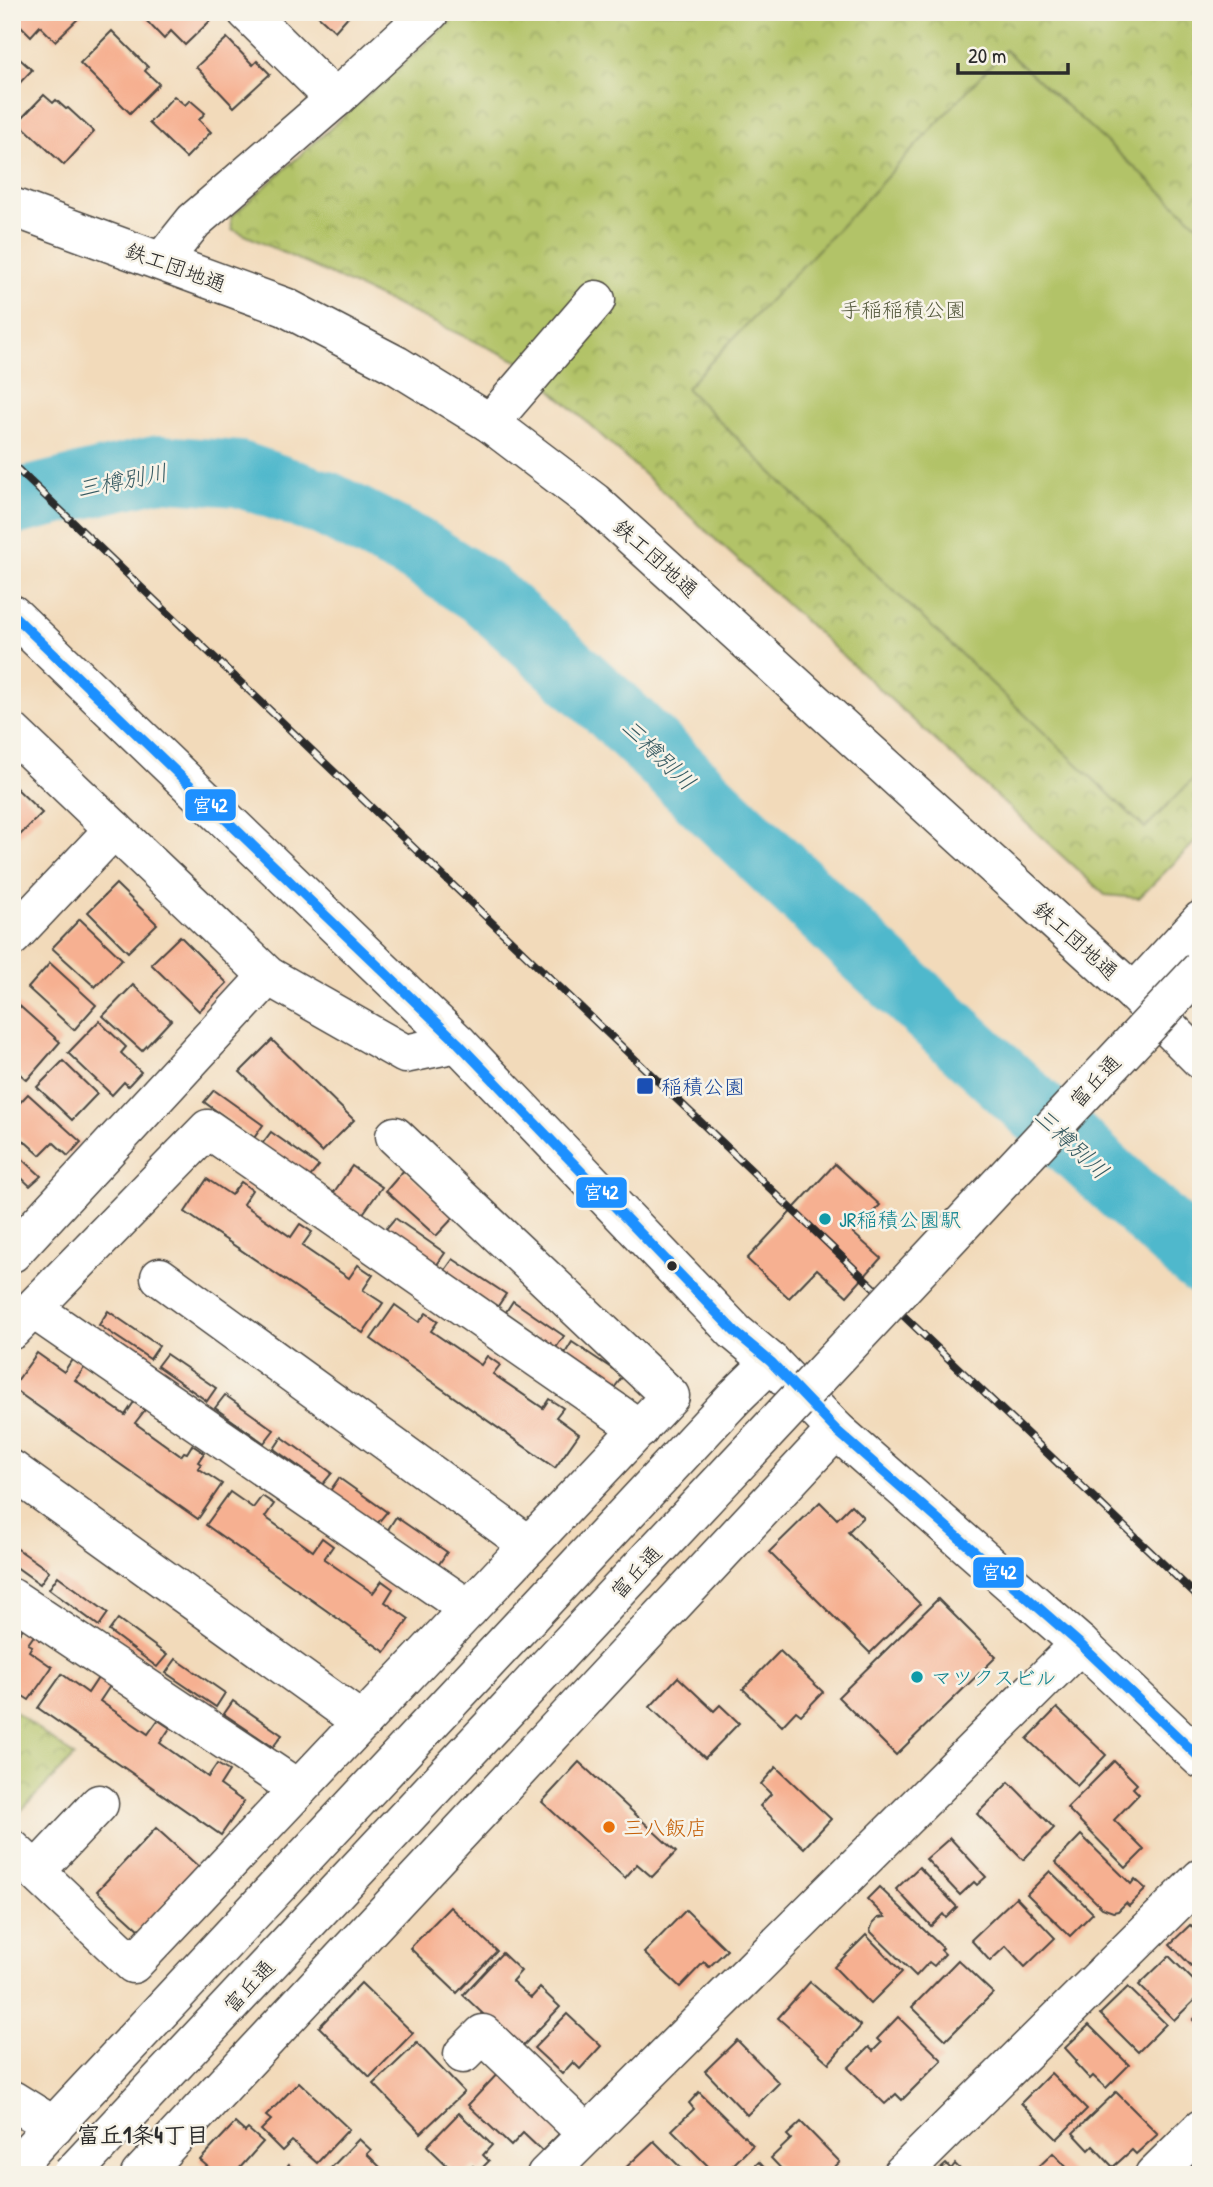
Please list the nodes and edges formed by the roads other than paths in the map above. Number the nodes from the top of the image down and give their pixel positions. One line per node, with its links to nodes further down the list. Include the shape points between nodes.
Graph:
1 (247, 12): 3 (street)
2 (430, 12): 3 (street)
3 (335, 99): 5 (street, via 194,221)
4 (12, 207): 5 (street, 鉄工団地通)
5 (162, 261): 7 (street, 鉄工団地通, via 285,307 396,365)
6 (596, 300): 7 (street)
7 (490, 423): 15 (street, 鉄工団地通, via 594,502)
8 (12, 614): 16 (street)
9 (12, 732): 10 (street)
10 (114, 829): 12 (street); 14 (street)
11 (1201, 920): 15 (street)
12 (12, 937)
13 (1201, 969): 43 (street, 富丘通, bridge)
14 (268, 976): 16 (street, via 405,1054); 19 (street)
15 (1134, 993): 17 (street, 鉄工団地通)
16 (458, 1043): 22 (street, via 726,1322)
17 (1196, 1047)
18 (395, 1136): 23 (street, via 670,1396)
19 (12, 1253)
20 (160, 1277): 26 (street)
21 (23, 1320): 23 (street, via 208,1129); 28 (street)
22 (771, 1362): 24 (street); 38 (street)
23 (640, 1429): 26 (street)
24 (836, 1430): 29 (street); 42 (street)
25 (12, 1470): 30 (street)
26 (529, 1545): 28 (street)
27 (12, 1598): 32 (street)
28 (469, 1609): 30 (street)
29 (1080, 1644): 31 (street); 40 (street)
30 (362, 1721): 32 (street)
31 (1201, 1759)
32 (298, 1790): 34 (street, via 133,1964)
33 (99, 1804): 34 (street)
34 (18, 1855)
35 (1201, 1878): 45 (street)
36 (463, 2054): 40 (street, via 483,2034)
37 (12, 2101): 38 (street)
38 (54, 2126): 41 (street)
39 (1201, 2129): 46 (street)
40 (587, 2134): 44 (street)
41 (12, 2171)
42 (149, 2172)
43 (71, 2175)
44 (546, 2175)
45 (901, 2175)
46 (1154, 2175)

